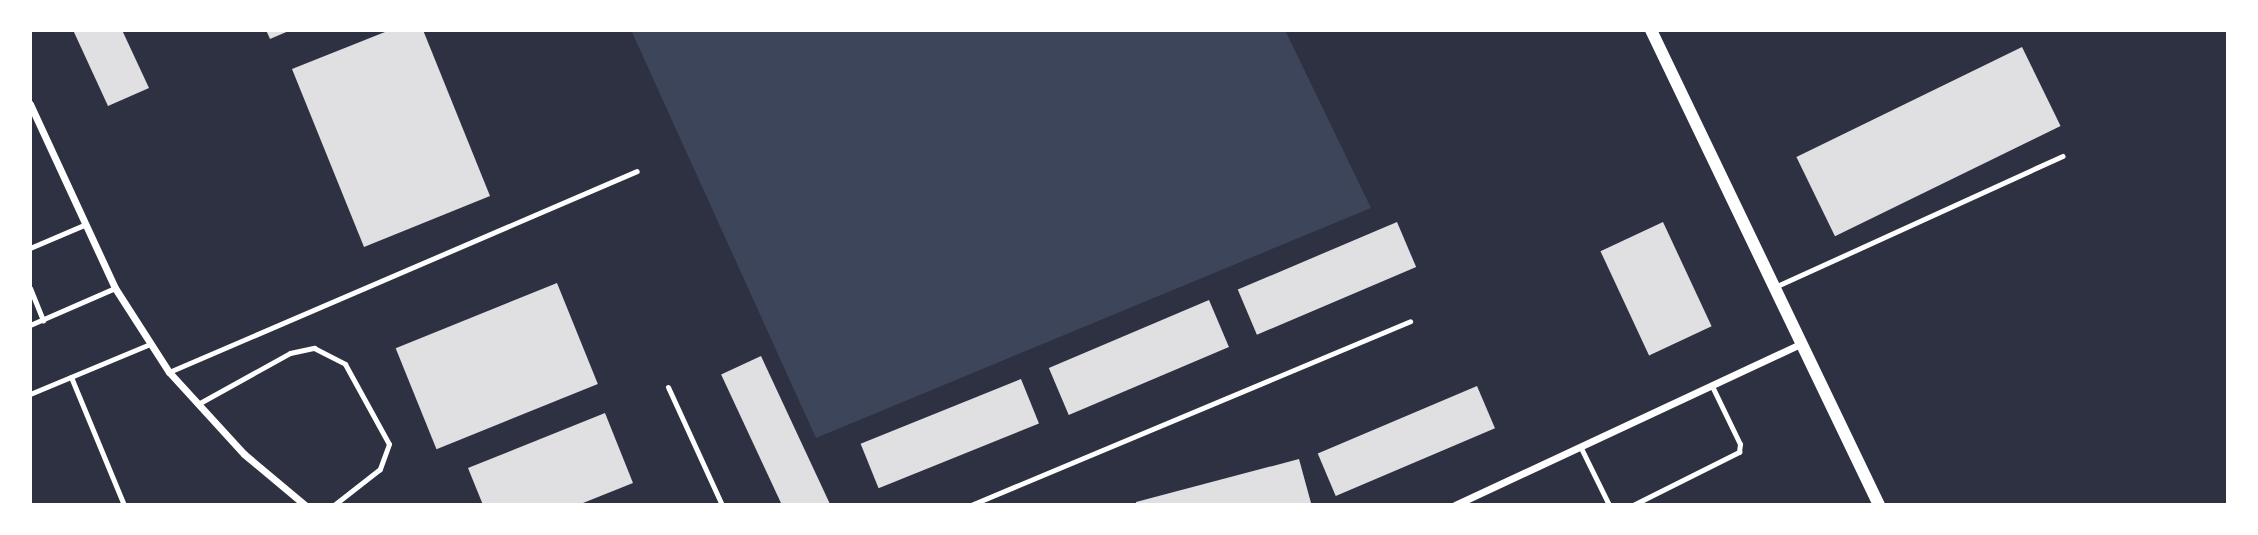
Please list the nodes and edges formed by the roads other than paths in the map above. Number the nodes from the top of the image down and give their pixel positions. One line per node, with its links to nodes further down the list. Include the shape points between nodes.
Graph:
1 (1651, 30): 7 (street)
2 (30, 104): 5 (street)
3 (2063, 156): 7 (lane)
4 (636, 171): 15 (lane)
5 (84, 225): 6 (lane); 9 (street)
6 (30, 248)
7 (1774, 287): 13 (street)
8 (30, 288): 10 (lane)
9 (115, 288): 10 (lane); 14 (street)
10 (43, 320): 12 (lane)
11 (1410, 321): 26 (lane)
12 (30, 325)
13 (1802, 343): 17 (street); 30 (street)
14 (150, 344): 15 (street); 16 (lane)
15 (169, 372): 20 (street)
16 (71, 377): 19 (lane); 22 (lane)
17 (1712, 386): 21 (street); 29 (lane, via 1740,443 1739,452)
18 (668, 387): 25 (lane)
19 (30, 394)
20 (198, 404): 23 (street, via 244,454); 24 (lane, via 290,353 314,348 345,364 389,444 380,469)
21 (1581, 448): 27 (street); 28 (lane)
22 (124, 505)
23 (304, 505)
24 (334, 505)
25 (722, 505)
26 (971, 505)
27 (1455, 505)
28 (1609, 505)
29 (1633, 505)
30 (1879, 505)

